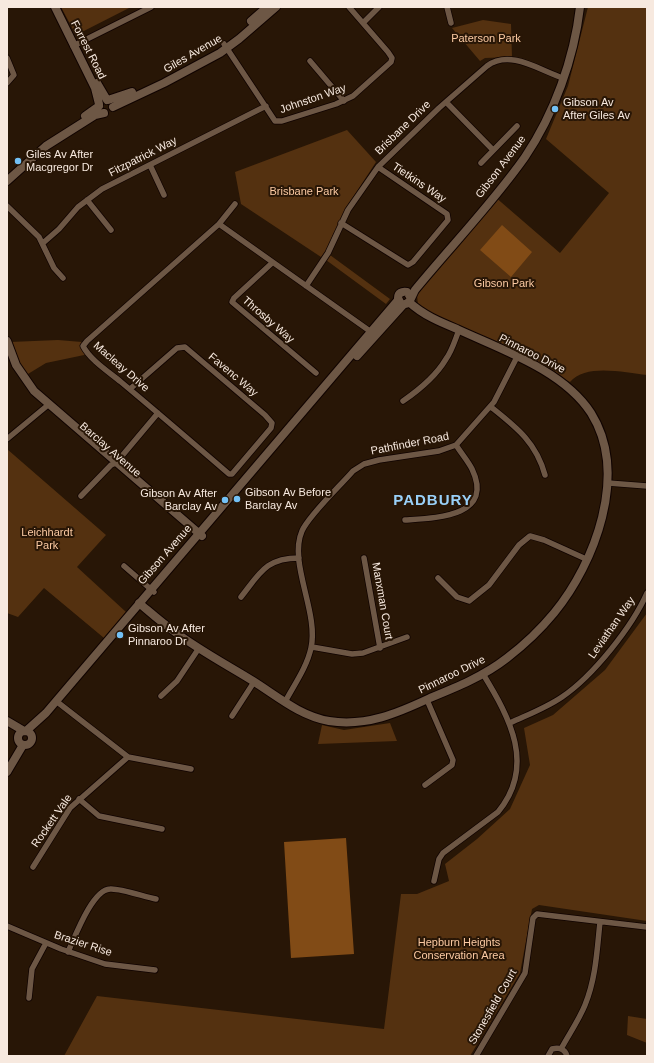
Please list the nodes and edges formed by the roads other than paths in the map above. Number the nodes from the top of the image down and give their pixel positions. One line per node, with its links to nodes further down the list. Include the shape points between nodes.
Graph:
1 (55, 7): 13 (street, Forrest Road)
2 (59, 7): 13 (street, Forrest Road)
3 (267, 7): 14 (street, Giles Avenue)
4 (276, 7): 14 (street, Giles Avenue)
5 (349, 7): 11 (street, Johnston Way)
6 (379, 7): 11 (street)
7 (446, 7): 12 (street)
8 (575, 7): 17 (street, Gibson Avenue)
9 (580, 7): 17 (street, Gibson Avenue, via 575,36)
10 (148, 8): 13 (street)
11 (363, 23): 19 (street, Johnston Way, via 392,60 353,96)
12 (451, 23)
13 (75, 45): 21 (street, Forrest Road)
14 (225, 46): 21 (street, Giles Avenue); 22 (street, Johnston Way)
15 (7, 58): 18 (street, via 14,75)
16 (310, 61): 19 (street)
17 (560, 77): 20 (street, Brisbane Drive, via 519,62 502,59 486,66); 41 (street, Gibson Avenue, via 538,136 525,157)
18 (7, 83)
19 (344, 101): 22 (street, Johnston Way, via 278,122)
20 (446, 102): 24 (street); 27 (street, Brisbane Drive)
21 (105, 105): 28 (street, Giles Avenue, via 36,147); 29 (street, Giles Avenue, via 95,115 46,146)
22 (266, 106): 26 (street, Fitzpatrick Way)
23 (517, 126): 24 (street)
24 (493, 150): 25 (street)
25 (481, 163)
26 (150, 165): 30 (street); 31 (street, Fitzpatrick Way, via 102,189)
27 (378, 167): 34 (street, Brisbane Drive); 34 (street, Tietkins Way, via 447,214 448,220 414,262 408,265)
28 (7, 175)
29 (7, 181)
30 (164, 195)
31 (87, 200): 36 (street); 37 (street, Fitzpatrick Way)
32 (235, 204): 35 (street, Macleay Drive)
33 (7, 206): 37 (street)
34 (341, 223): 40 (street, Brisbane Drive, via 328,253)
35 (219, 224): 38 (street); 48 (street, Macleay Drive, via 83,346)
36 (111, 230)
37 (43, 243): 39 (street, via 54,268)
38 (272, 263): 40 (street); 47 (street, Throsby Way, via 232,302)
39 (63, 278)
40 (306, 286): 43 (street)
41 (405, 299): 42 (street, Pinnaroo Drive, via 432,318); 43 (street, Gibson Avenue)
42 (459, 330): 46 (street, Pinnaroo Drive); 49 (street, via 447,358 426,382)
43 (373, 333): 62 (street, Gibson Avenue)
44 (7, 341): 50 (street, Barclay Avenue, via 13,359 25,380)
45 (7, 356): 50 (street, Barclay Avenue, via 21,383)
46 (517, 357): 51 (street, Pathfinder Road, via 502,389); 58 (street, Pinnaroo Drive, via 560,379 585,404 604,444)
47 (316, 373)
48 (130, 389): 52 (street, Macleay Drive); 56 (street, Favenc Way, via 177,348 185,347 272,423 271,428)
49 (403, 401)
50 (46, 406): 53 (street); 55 (street, Barclay Avenue)
51 (490, 407): 54 (street, Pathfinder Road); 57 (street, via 522,432 538,454)
52 (158, 413): 55 (street); 56 (street, Macleay Drive)
53 (7, 439)
54 (456, 446): 61 (street, via 472,469 476,481 476,490 470,504 456,514); 63 (street, Pathfinder Road, via 379,460 364,464 353,471 302,529)
55 (113, 464): 60 (street); 62 (street, Barclay Avenue)
56 (232, 474)
57 (545, 475)
58 (608, 483): 59 (street); 65 (street, Pinnaroo Drive, via 604,509)
59 (647, 486)
60 (81, 496)
61 (405, 520)
62 (198, 537): 68 (street, Gibson Avenue)
63 (299, 558): 70 (street, via 283,558 262,570); 73 (street, Pathfinder Road, via 308,602)
64 (364, 558): 75 (street, Manxman Court)
65 (586, 559): 67 (street, via 530,536 519,545 489,585 469,601 457,597); 76 (street, Pinnaroo Drive, via 554,614 522,646)
66 (124, 566): 68 (street)
67 (438, 578)
68 (153, 590): 71 (street, Gibson Avenue)
69 (647, 593): 84 (street, Leviathan Way, via 630,622 596,667 564,696)
70 (241, 598)
71 (140, 605): 74 (street, Pinnaroo Drive); 80 (street, Gibson Avenue)
72 (407, 636): 75 (street)
73 (312, 647): 75 (street, via 352,654); 81 (street, Pathfinder Road, via 302,672)
74 (199, 648): 77 (street, Pinnaroo Drive); 78 (street, via 177,681)
75 (380, 648)
76 (483, 674): 79 (street, Pinnaroo Drive); 84 (street)
77 (254, 682): 81 (street, Pinnaroo Drive); 82 (street)
78 (161, 696)
79 (427, 700): 81 (street, Pinnaroo Drive, via 382,718 352,723 311,716); 92 (street, via 453,760 452,765)
80 (57, 702): 86 (street, Gibson Avenue); 88 (street)
81 (285, 702)
82 (232, 716)
83 (7, 721): 86 (street)
84 (510, 723): 96 (street, via 517,766 508,797 498,812 442,853 438,859)
85 (7, 727): 87 (street)
86 (27, 732): 87 (street, via 19,734); 87 (street, via 31,742 28,745)
87 (20, 742): 89 (street); 91 (street)
88 (128, 758): 90 (street); 93 (street, Rockett Vale)
89 (7, 763)
90 (191, 769)
91 (7, 772)
92 (425, 785)
93 (79, 799): 94 (street, via 99,816); 95 (street, Rockett Vale, via 70,808)
94 (162, 829)
95 (33, 867)
96 (434, 881)
97 (156, 899): 102 (street, via 110,889 101,892 92,904)
98 (600, 922): 100 (street); 105 (street, via 590,990 585,1006); 106 (street, Stonesfield Court, via 537,914 533,918 525,973)
99 (7, 926): 101 (street, Brazier Rise)
100 (647, 927)
101 (46, 943): 102 (street, Brazier Rise); 104 (street, via 32,969)
102 (68, 952): 103 (street, Brazier Rise, via 105,964)
103 (155, 970)
104 (29, 998)
105 (561, 1049): 107 (street, via 552,1049); 108 (street)
106 (476, 1056)
107 (548, 1056)
108 (567, 1056)

